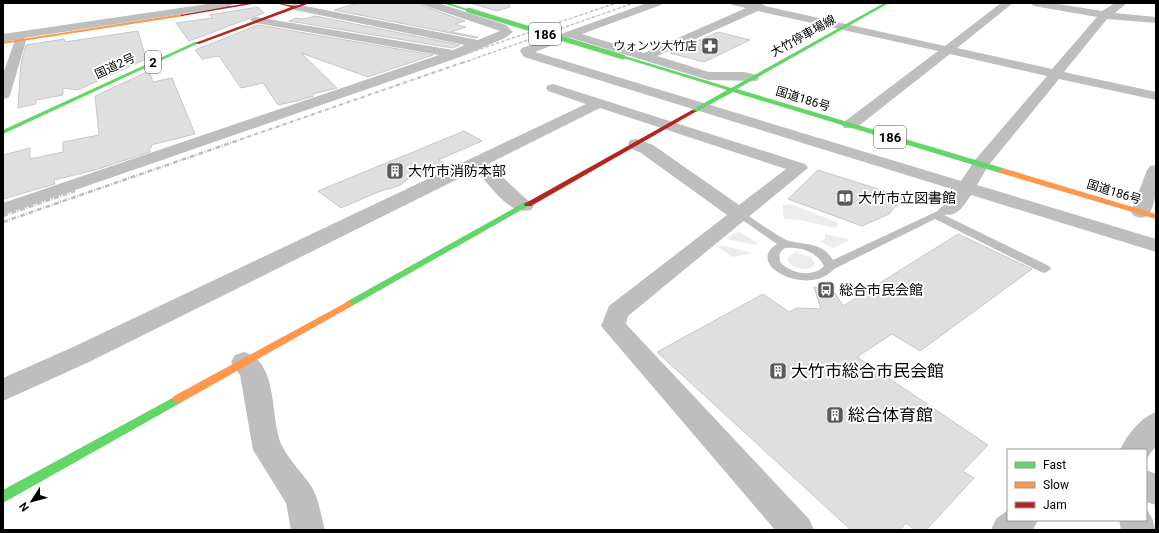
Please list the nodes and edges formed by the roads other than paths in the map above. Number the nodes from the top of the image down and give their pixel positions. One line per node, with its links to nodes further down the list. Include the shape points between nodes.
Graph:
1 (256, 3): 12 (main road)
2 (277, 3): 15 (main road)
3 (308, 3): 15 (main road, 国道2号 / 2)
4 (426, 3): 20 (street, via 502,27)
5 (444, 3): 13 (main road, 国道186号 / 186)
6 (657, 3): 21 (street)
7 (736, 3): 14 (street)
8 (887, 3): 19 (main road, 大竹停車場線)
9 (1008, 3): 27 (street)
10 (1034, 3): 16 (street)
11 (1122, 3): 16 (street)
12 (227, 5): 22 (street); 23 (main road)
13 (467, 5): 20 (street, via 523,22); 29 (main road, 国道186号 / 186, bridge)
14 (761, 5): 19 (street); 30 (street)
15 (295, 7): 17 (main road, 国道2号 / 2); 26 (street)
16 (1104, 15): 18 (street); 32 (street)
17 (256, 20): 28 (street); 42 (main road, 国道2号 / 2, via 171,53)
18 (1156, 20)
19 (844, 27): 27 (street); 33 (main road, 大竹停車場線)
20 (507, 32): 26 (street)
21 (569, 34): 24 (street); 29 (street)
22 (3, 38)
23 (20, 41): 25 (main road); 36 (street)
24 (549, 41): 31 (street); 39 (street, via 526,51 528,54)
25 (3, 43)
26 (478, 44): 28 (street)
27 (947, 50): 32 (street); 41 (street)
28 (456, 54): 49 (street)
29 (625, 55): 30 (street); 31 (street); 35 (main road, 国道186号 / 186)
30 (645, 57): 33 (street, via 708,76)
31 (610, 60): 39 (street, via 694,86)
32 (1054, 74): 37 (street); 45 (street)
33 (752, 78): 35 (main road, 大竹停車場線)
34 (553, 88): 38 (street)
35 (731, 90): 39 (main road, 大竹停車場線); 41 (main road, 国道186号 / 186)
36 (3, 95)
37 (1156, 96)
38 (599, 103): 40 (street); 44 (street)
39 (707, 104): 40 (main road, 大竹停車場線); 47 (street)
40 (669, 125): 43 (main road, 大竹停車場線); 51 (street, via 799,168)
41 (850, 125): 45 (main road, 国道186号 / 186)
42 (5, 130)
43 (636, 144): 48 (main road, 大竹停車場線); 51 (street, via 647,149)
44 (476, 164): 48 (street, via 484,168 513,200); 58 (street)
45 (981, 164): 47 (street); 52 (main road, 国道186号 / 186)
46 (1156, 170): 52 (street)
47 (966, 187): 50 (street, via 955,205); 54 (street)
48 (524, 206): 57 (main road, 大竹停車場線)
49 (3, 210)
50 (941, 212): 55 (lane); 56 (lane)
51 (740, 215): 53 (lane); 66 (street, via 616,312 612,326)
52 (1148, 215)
53 (787, 245): 55 (lane, via 814,248 828,260); 55 (lane, via 776,249 773,255 779,268 788,273 812,278 827,272)
54 (1156, 246)
55 (830, 266)
56 (1045, 269)
57 (244, 362): 63 (main road, 大竹停車場線); 65 (street, via 253,372 268,450 301,499)
58 (3, 390)
59 (1156, 424): 60 (street)
60 (1136, 449)
61 (1147, 485): 62 (street)
62 (1156, 491)
63 (3, 497)
64 (1020, 521): 67 (street)
65 (308, 530)
66 (797, 530)
67 (1008, 530)

